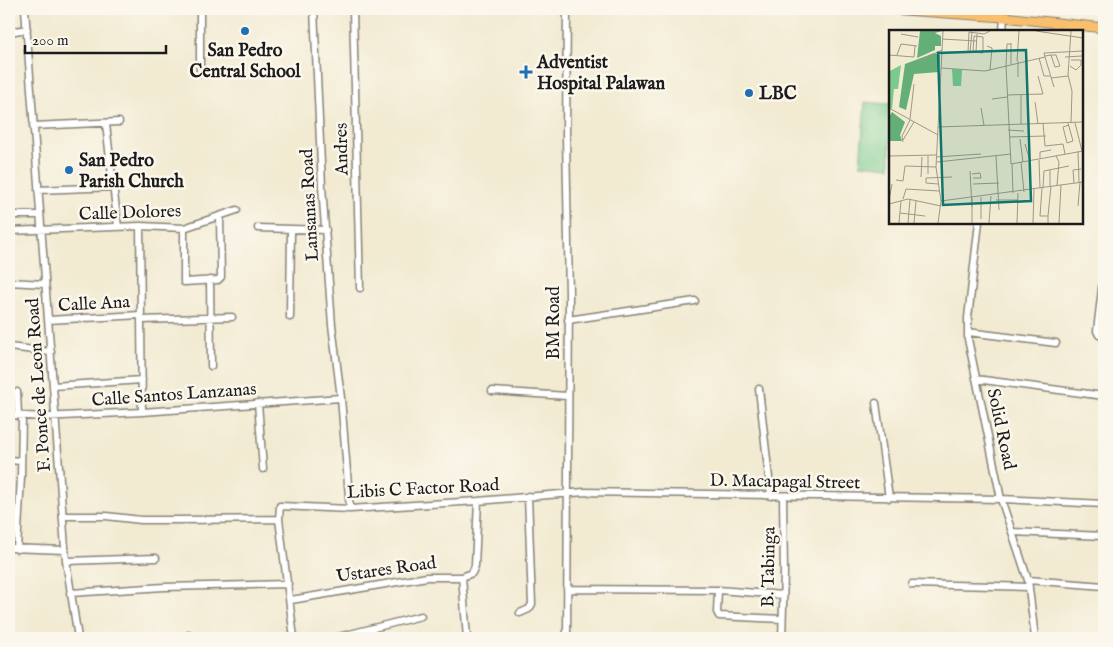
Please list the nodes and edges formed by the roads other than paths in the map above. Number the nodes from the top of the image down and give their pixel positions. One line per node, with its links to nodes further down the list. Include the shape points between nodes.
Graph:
1 (25, 9): 9 (street, F. Ponce de Leon Road)
2 (200, 9): 12 (street)
3 (314, 9): 29 (street, Lansanas Road)
4 (353, 9): 36 (street, Andres)
5 (567, 9): 45 (street, BM Road)
6 (888, 9): 7 (main road)
7 (1004, 18): 8 (main road); 10 (street)
8 (1104, 28)
9 (27, 29): 11 (street); 15 (street, F. Ponce de Leon Road)
10 (1003, 30)
11 (9, 32)
12 (200, 73)
13 (119, 122): 14 (street)
14 (106, 124): 15 (street); 16 (street)
15 (33, 126): 17 (street, F. Ponce de Leon Road)
16 (115, 187): 17 (street); 24 (street)
17 (38, 190): 20 (street, F. Ponce de Leon Road)
18 (236, 210): 21 (street, Calle Dolores)
19 (9, 214): 20 (street)
20 (40, 215): 27 (street, F. Ponce de Leon Road)
21 (220, 217): 25 (street, Calle Dolores); 33 (street, via 221,277)
22 (979, 224): 46 (street, Solid Road)
23 (140, 226): 24 (street, Calle Dolores); 25 (street, Calle Dolores); 42 (street)
24 (118, 227): 27 (street, Calle Dolores)
25 (184, 228): 33 (street, via 183,281)
26 (258, 228): 28 (street)
27 (41, 230): 30 (street, Calle Dolores); 35 (street, F. Ponce de Leon Road)
28 (291, 230): 29 (street); 41 (street)
29 (326, 230): 60 (street, Lansanas Road)
30 (9, 231)
31 (1104, 272): 32 (street)
32 (1104, 278): 37 (street)
33 (210, 280): 43 (street)
34 (9, 282): 35 (street)
35 (46, 284): 44 (street, F. Ponce de Leon Road)
36 (360, 288)
37 (1103, 297): 39 (street)
38 (695, 301): 45 (street)
39 (1102, 316): 47 (street)
40 (232, 317): 43 (street, Calle Ana)
41 (290, 317)
42 (142, 318): 43 (street, Calle Ana); 44 (street, Calle Ana); 53 (street)
43 (211, 318): 51 (street)
44 (48, 320): 50 (street, F. Ponce de Leon Road)
45 (568, 320): 58 (street, BM Road)
46 (968, 332): 48 (street); 52 (street, Solid Road)
47 (1101, 335)
48 (1056, 343)
49 (9, 347): 50 (street)
50 (51, 352): 54 (street, F. Ponce de Leon Road)
51 (211, 366)
52 (976, 379): 59 (street); 75 (street, Solid Road)
53 (142, 380): 54 (street); 63 (street)
54 (53, 386): 66 (street, F. Ponce de Leon Road)
55 (759, 389): 72 (street)
56 (492, 391): 58 (street)
57 (17, 392): 65 (street)
58 (567, 396): 70 (street, BM Road)
59 (1104, 396)
60 (341, 398): 61 (street, Calle Santos Lanzanas); 78 (street, Lansanas Road)
61 (258, 403): 63 (street, Calle Santos Lanzanas); 69 (street)
62 (876, 403): 74 (street)
63 (142, 412): 66 (street, Calle Santos Lanzanas)
64 (9, 415): 65 (street, Calle Santos Lanzanas)
65 (20, 416): 66 (street, Calle Santos Lanzanas); 68 (street)
66 (55, 416): 79 (street, F. Ponce de Leon Road)
67 (9, 460): 68 (street)
68 (21, 461): 84 (street)
69 (262, 470)
70 (568, 493): 71 (street, Libis C Factor Road); 72 (street, D. Macapagal Street); 93 (street, BM Road)
71 (528, 496): 76 (street, Libis C Factor Road); 98 (street, via 532,604 530,609)
72 (771, 496): 73 (street, D. Macapagal Street)
73 (783, 496): 74 (street, D. Macapagal Street); 96 (street, B. Tabinga)
74 (889, 498): 75 (street, D. Macapagal Street)
75 (1001, 500): 77 (street, D. Macapagal Street); 81 (street, Solid Road)
76 (478, 501): 78 (street, Libis C Factor Road); 88 (street, Ustares Road, via 474,571)
77 (1104, 504)
78 (350, 509): 80 (street, Libis C Factor Road, via 280,506)
79 (63, 516): 80 (street, via 141,520); 85 (street, F. Ponce de Leon Road)
80 (280, 519): 89 (street)
81 (1012, 532): 82 (street); 91 (street, Solid Road)
82 (1104, 536)
83 (9, 548): 84 (street)
84 (17, 549): 85 (street)
85 (65, 550): 87 (street, F. Ponce de Leon Road)
86 (156, 558): 87 (street)
87 (66, 561): 95 (street, F. Ponce de Leon Road)
88 (462, 577): 97 (street, Ustares Road, via 427,576); 104 (street)
89 (288, 584): 95 (street); 97 (street)
90 (912, 584): 91 (street)
91 (1029, 584): 92 (street); 107 (street, Solid Road)
92 (1104, 586)
93 (566, 589): 94 (street); 105 (street, BM Road)
94 (718, 590): 96 (street); 100 (street, via 719,616)
95 (70, 593): 101 (street, F. Ponce de Leon Road)
96 (782, 596): 100 (street, B. Tabinga)
97 (291, 600): 102 (street)
98 (520, 612)
99 (421, 616): 103 (street)
100 (782, 619): 106 (street, B. Tabinga)
101 (78, 638)
102 (294, 638)
103 (334, 638)
104 (466, 638)
105 (567, 638)
106 (782, 638)
107 (1035, 638)

